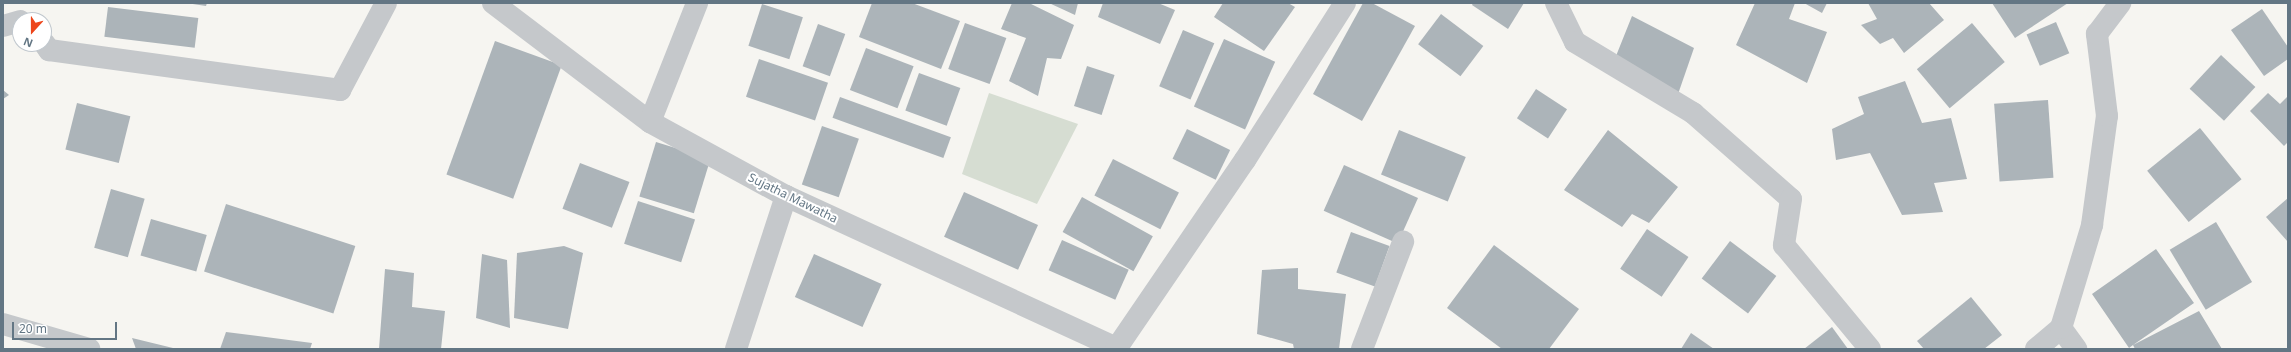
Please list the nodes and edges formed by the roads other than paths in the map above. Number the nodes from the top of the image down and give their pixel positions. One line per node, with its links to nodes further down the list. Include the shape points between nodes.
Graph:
1 (386, 3): 7 (street, via 340,90)
2 (493, 3): 8 (street, Sujatha Mawatha)
3 (697, 3): 8 (street)
4 (1345, 3): 15 (street, via 1245,160)
5 (1556, 3): 17 (street, via 1575,42 1693,113 1791,199 1784,245)
6 (2120, 3): 12 (street, via 2097,34 2107,116 2092,225)
7 (52, 50)
8 (650, 122): 9 (street, Sujatha Mawatha)
9 (786, 196): 14 (street); 15 (street, Sujatha Mawatha)
10 (1403, 242): 16 (street)
11 (3, 324): 13 (street)
12 (2061, 328): 18 (street); 19 (street)
13 (89, 349)
14 (736, 349)
15 (1117, 349)
16 (1362, 349)
17 (1870, 349)
18 (2036, 349)
19 (2076, 349)

